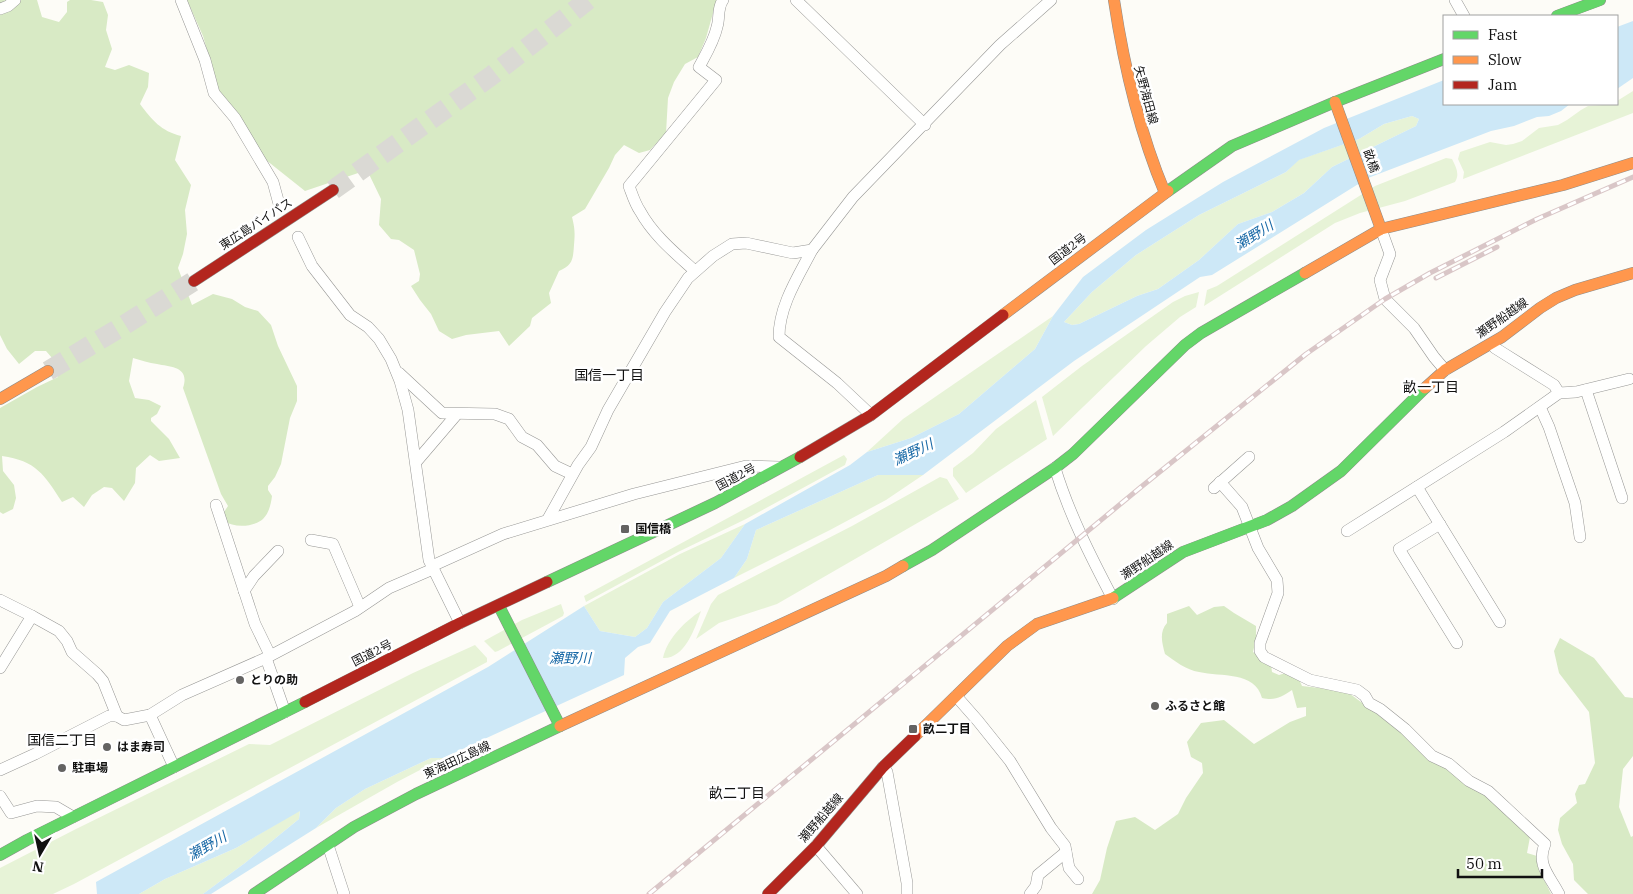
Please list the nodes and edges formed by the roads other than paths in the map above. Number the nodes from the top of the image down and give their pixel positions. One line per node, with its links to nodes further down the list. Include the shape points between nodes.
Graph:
1 (15, 0): 9 (street)
2 (181, 0): 18 (street, via 205,60 214,93 235,118 273,182)
3 (723, 0): 22 (street, via 718,26 699,67 716,80 629,186 647,223)
4 (797, 0): 14 (street)
5 (1051, 0): 14 (street, via 1000,45)
6 (1114, 0): 17 (main road, 矢野海田線, via 1133,105)
7 (1455, 0): 10 (street)
8 (1600, 0): 11 (main road)
9 (0, 9)
10 (1463, 15)
11 (1560, 15)
12 (1443, 59): 13 (main road, 国道2号)
13 (1335, 102): 17 (main road, 国道2号, via 1232,146); 19 (main road, 畝橋)
14 (925, 125): 21 (street, via 853,197)
15 (1633, 163): 19 (main road, 東海田広島線, via 1554,187)
16 (332, 190): 24 (main road, 東広島バイパス)
17 (1165, 193): 35 (main road, 国道2号)
18 (279, 204)
19 (1381, 229): 26 (street, via 1390,254 1380,280 1385,299 1414,328); 39 (main road, 東海田広島線, via 1201,333)
20 (298, 237): 28 (street, via 312,266 350,315 379,339)
21 (812, 250): 22 (street, via 793,252 746,243 732,244); 35 (street, via 791,290 779,325 779,337)
22 (695, 271): 40 (street, via 665,312 608,410 591,447)
23 (1633, 273): 25 (main road, 瀬野船越線, via 1556,298)
24 (194, 281)
25 (1492, 344): 26 (main road, 瀬野船越線); 31 (street, via 1554,385)
26 (1445, 370): 46 (main road, 瀬野船越線, via 1340,471 1281,513)
27 (48, 371): 32 (main road)
28 (396, 371): 34 (street, via 442,413); 37 (street, via 408,410)
29 (1629, 379): 30 (street)
30 (1586, 390): 31 (street); 42 (street)
31 (1559, 393): 33 (street)
32 (0, 399)
33 (1540, 407): 41 (street); 48 (street, via 1574,503)
34 (456, 414): 37 (street); 40 (street, via 496,414 510,418 522,437 538,445 555,466)
35 (871, 415): 38 (main road, 国道2号)
36 (1249, 457): 46 (street, via 1217,485 1242,507)
37 (416, 462): 51 (street)
38 (782, 468): 44 (street, via 746,466); 55 (main road, 国道2号)
39 (1055, 468): 53 (street, via 1082,538); 67 (main road, 東海田広島線, via 932,550 886,576)
40 (572, 474): 44 (street)
41 (1417, 487): 45 (street); 47 (street)
42 (1622, 498)
43 (216, 505): 52 (street)
44 (548, 519): 51 (street, via 503,534)
45 (1440, 524): 58 (street); 60 (street, via 1399,549)
46 (1249, 526): 53 (main road, 瀬野船越線, via 1183,552); 84 (street, via 1278,587 1260,642 1264,657 1310,680 1358,690 1432,756 1450,764 1469,781 1488,791 1545,844 1541,859)
47 (1347, 532)
48 (1580, 537)
49 (312, 540): 56 (street, via 333,544)
50 (278, 551): 52 (street)
51 (432, 568): 56 (street, via 389,588); 59 (street)
52 (244, 591): 61 (street)
53 (1113, 599): 63 (main road, 瀬野船越線, via 1036,624 1007,646)
54 (0, 600): 57 (street)
55 (500, 606): 59 (main road, 国道2号); 67 (main road)
56 (360, 607): 61 (street)
57 (32, 616): 62 (street); 65 (street, via 59,631 72,652 103,681)
58 (1500, 622)
59 (460, 624): 64 (main road, 国道2号)
60 (1457, 643)
61 (268, 657): 64 (street); 66 (street, via 182,695)
62 (0, 668)
63 (956, 696): 68 (main road, 瀬野船越線); 75 (street, via 1010,761)
64 (285, 712): 69 (main road, 国道2号)
65 (117, 716): 66 (street, via 124,720); 70 (street, via 109,716)
66 (150, 716): 69 (street)
67 (558, 723): 73 (main road, 東海田広島線, via 416,794 354,827)
68 (883, 766): 74 (main road, 瀬野船越線); 82 (street, via 895,812)
69 (174, 767): 72 (main road, 国道2号)
70 (0, 770)
71 (0, 796): 72 (street, via 10,813 37,806 56,807)
72 (73, 817): 76 (main road, 国道2号)
73 (328, 845): 78 (main road, 東海田広島線); 79 (street)
74 (816, 846): 80 (main road, 瀬野船越線); 81 (street)
75 (1066, 852): 77 (street, via 1069,868); 83 (street, via 1038,875)
76 (0, 855)
77 (1078, 879)
78 (254, 894)
79 (344, 894)
80 (768, 894)
81 (857, 894)
82 (907, 894)
83 (1030, 894)
84 (1559, 894)

